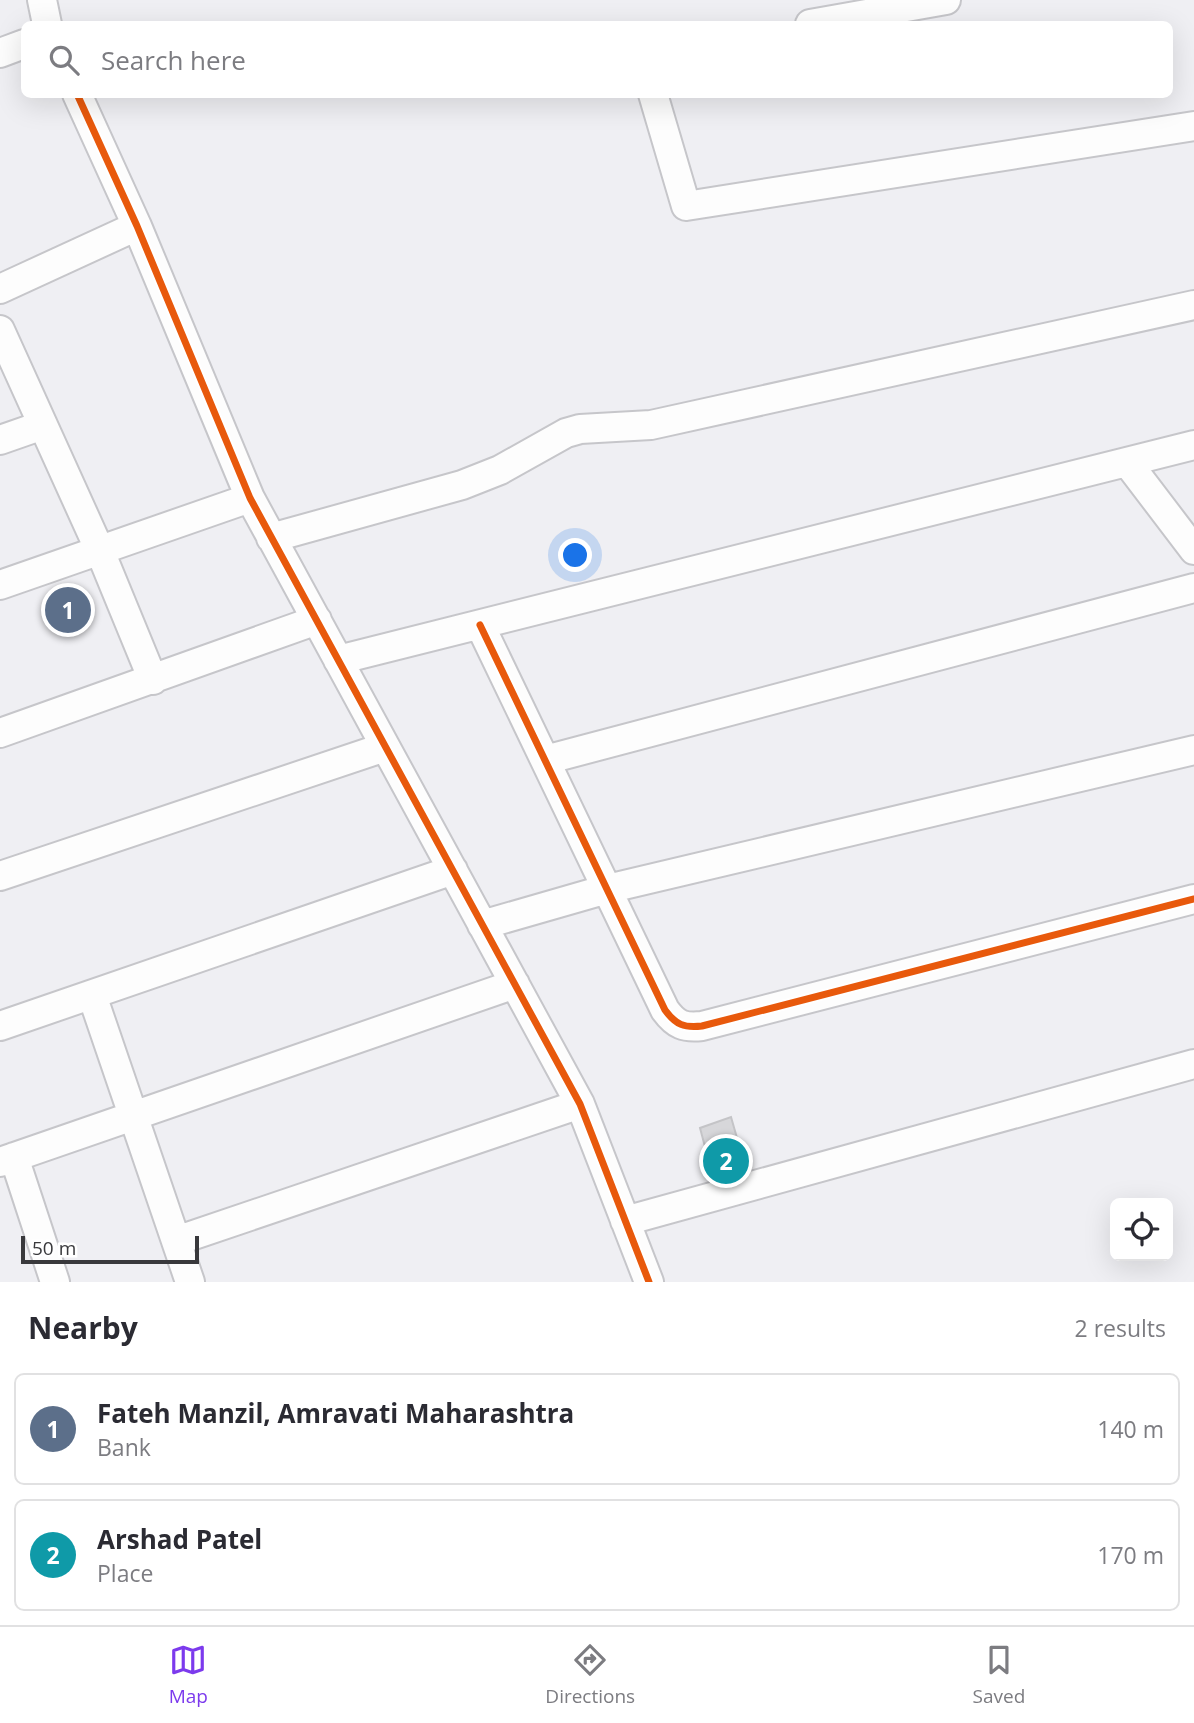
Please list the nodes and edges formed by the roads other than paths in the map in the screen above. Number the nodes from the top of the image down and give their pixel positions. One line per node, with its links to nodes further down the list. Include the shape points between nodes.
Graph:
1 (946, 0): 2 (street)
2 (827, 21)
3 (21, 45): 4 (street)
4 (0, 53)
5 (79, 98): 8 (street)
6 (654, 98): 7 (street, via 686,206)
7 (1194, 126)
8 (137, 226): 9 (street); 16 (street)
9 (0, 289)
10 (1194, 305): 17 (street, via 651,425 580,429 462,485)
11 (0, 330): 12 (street)
12 (43, 425): 13 (street); 19 (street)
13 (0, 440)
14 (1194, 445): 15 (street)
15 (1127, 462): 18 (street); 23 (street)
16 (250, 498): 17 (street); 19 (street)
17 (271, 538): 22 (street)
18 (1194, 550)
19 (100, 551): 20 (street); 25 (street)
20 (0, 585)
21 (1194, 588): 29 (street)
22 (317, 620): 24 (street); 25 (street)
23 (480, 625): 24 (street); 29 (street)
24 (338, 660): 27 (street)
25 (153, 680): 26 (street)
26 (0, 733)
27 (385, 747): 30 (street); 31 (street)
28 (1194, 750): 32 (street)
29 (545, 760): 32 (street)
30 (453, 870): 34 (street); 36 (street)
31 (0, 876)
32 (607, 890): 33 (street, via 665,1010 675,1023 687,1028); 34 (street)
33 (1194, 899)
34 (482, 925): 35 (street)
35 (515, 984): 39 (street); 40 (street)
36 (92, 995): 37 (street); 40 (street)
37 (0, 1026)
38 (1194, 1063): 42 (street)
39 (580, 1104): 42 (street); 43 (street)
40 (135, 1115): 41 (street); 43 (street)
41 (7, 1159): 44 (street)
42 (625, 1221): 46 (street)
43 (176, 1241): 45 (street)
44 (55, 1282)
45 (190, 1282)
46 (649, 1282)

